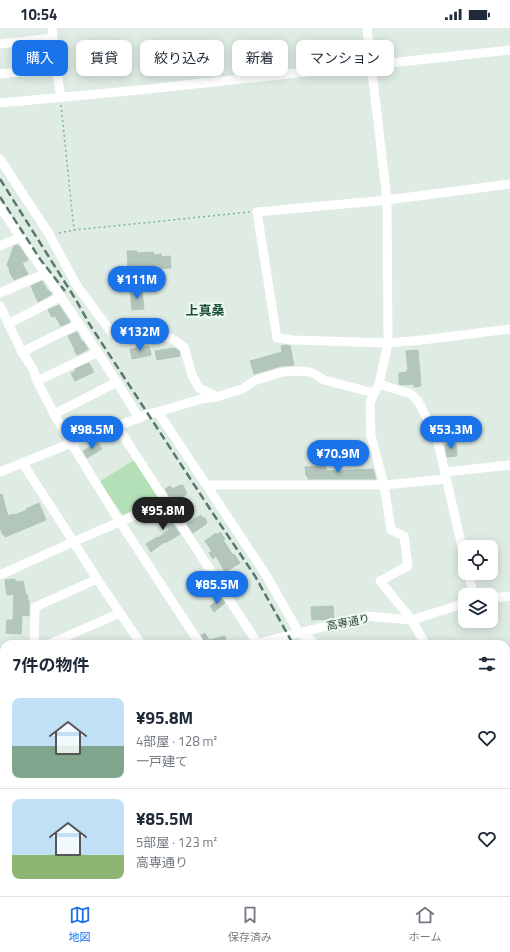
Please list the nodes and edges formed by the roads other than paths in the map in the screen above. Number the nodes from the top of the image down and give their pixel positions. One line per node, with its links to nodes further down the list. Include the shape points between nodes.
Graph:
1 (52, 28): 3 (street)
2 (367, 28): 4 (street)
3 (53, 38): 5 (street)
4 (368, 40)
5 (0, 44)
6 (510, 50): 7 (street)
7 (394, 63)
8 (12, 73): 10 (street)
9 (296, 73): 13 (street)
10 (0, 74)
11 (57, 76): 13 (street)
12 (372, 76): 17 (street)
13 (61, 97): 14 (street)
14 (0, 103)
15 (0, 159): 35 (street, via 49,234 77,286 117,340 122,342 154,335 171,338 184,347 192,375 199,388)
16 (510, 184): 17 (street)
17 (387, 200): 28 (street); 28 (street, via 257,212 277,338)
18 (0, 207): 19 (street)
19 (20, 237): 20 (street); 21 (street)
20 (0, 246)
21 (44, 274): 22 (street); 23 (street)
22 (0, 293)
23 (60, 297): 25 (street); 26 (street)
24 (0, 306): 25 (street)
25 (8, 324): 29 (street)
26 (79, 324): 29 (street); 30 (street)
27 (510, 329): 28 (street)
28 (388, 343): 33 (street)
29 (22, 352): 31 (street)
30 (98, 352): 31 (street); 32 (street)
31 (37, 381): 37 (street)
32 (117, 382): 37 (street); 38 (street)
33 (378, 384): 34 (street); 44 (street, via 411,394 418,401 437,438)
34 (374, 393): 35 (street, via 324,380 310,372 298,371 283,372 256,380 242,389); 46 (street, via 370,403 371,436)
35 (217, 396): 36 (street)
36 (158, 412): 38 (street); 45 (street)
37 (54, 414): 40 (street)
38 (139, 418): 39 (street)
39 (117, 426): 40 (street); 47 (street)
40 (71, 443): 41 (street); 48 (street)
41 (23, 464): 43 (street); 50 (street)
42 (510, 465): 44 (street)
43 (0, 472)
44 (446, 475): 46 (street); 49 (street)
45 (207, 485): 46 (street); 59 (street, via 266,574)
46 (384, 485): 58 (street, via 391,530 404,536 408,566 380,581)
47 (166, 502): 48 (street); 64 (street)
48 (120, 522): 50 (street); 63 (street)
49 (461, 540)
50 (73, 542): 51 (street); 52 (street)
51 (0, 575)
52 (97, 579): 57 (street); 60 (street, via 35,607)
53 (510, 596): 54 (street); 55 (street)
54 (498, 597)
55 (510, 600)
56 (458, 605): 58 (street, 高専通り)
57 (120, 613): 61 (street); 62 (street)
58 (412, 620): 59 (street, 高専通り, via 367,616); 67 (street)
59 (299, 633): 65 (street, 高専通り); 66 (street)
60 (34, 640)
61 (58, 640)
62 (138, 640)
63 (197, 640)
64 (254, 640)
65 (272, 640)
66 (309, 640)
67 (423, 640)

